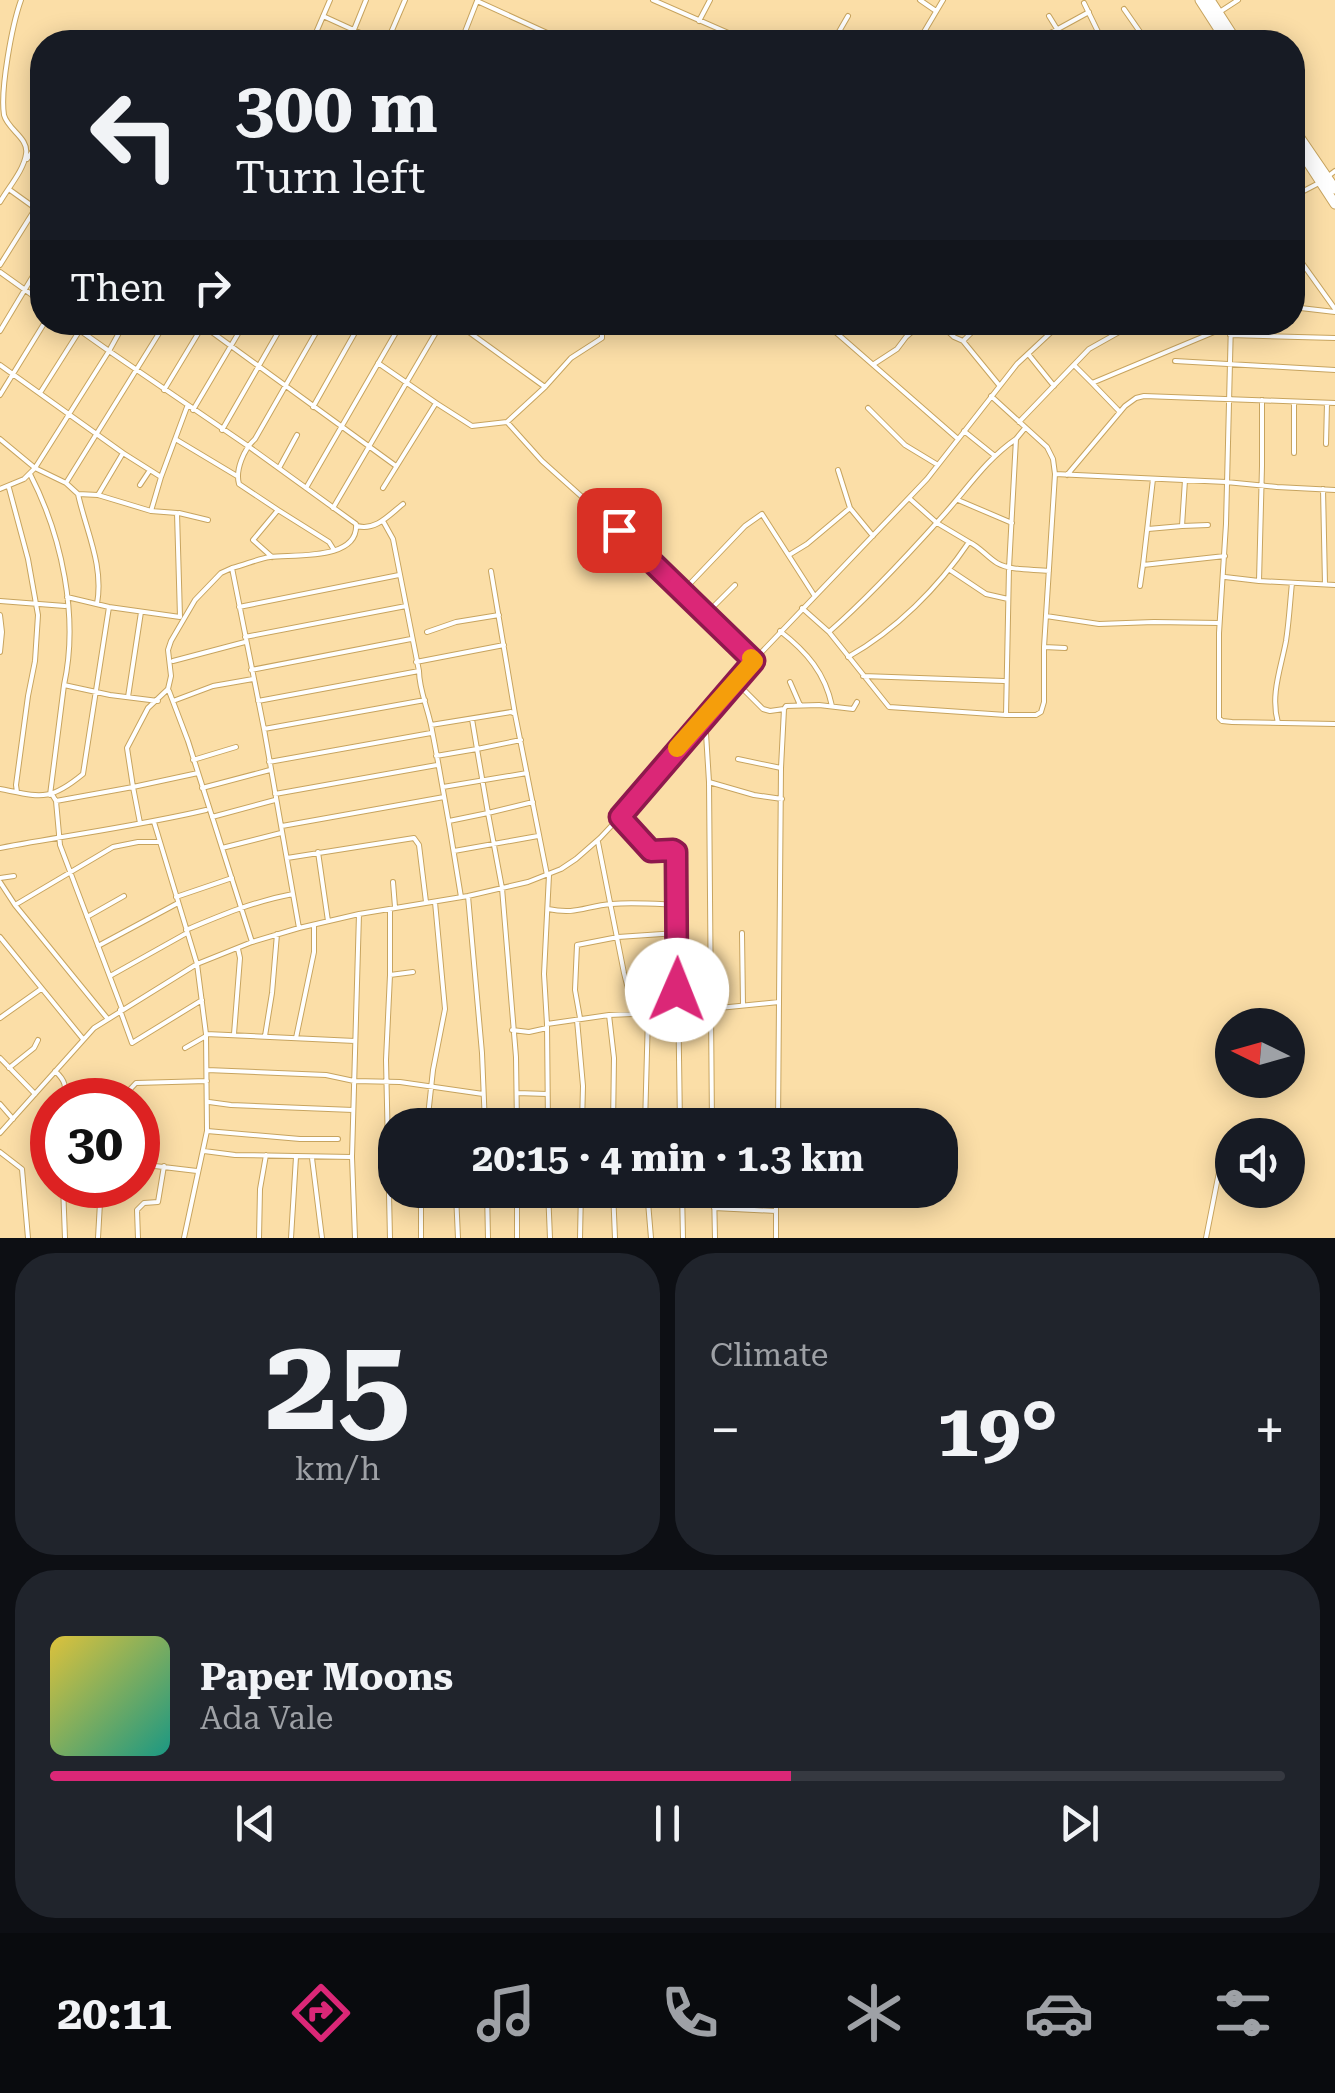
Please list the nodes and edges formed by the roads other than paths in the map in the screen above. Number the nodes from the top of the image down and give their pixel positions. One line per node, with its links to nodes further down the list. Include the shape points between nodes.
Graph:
1 (21, 0): 36 (street, via 4,78)
2 (330, 0): 18 (street)
3 (366, 0): 23 (street)
4 (404, 0): 24 (street)
5 (476, 0): 25 (street); 26 (street)
6 (653, 0): 21 (street)
7 (710, 0): 21 (street)
8 (920, 0): 15 (street)
9 (943, 0): 15 (street)
10 (1200, 0): 33 (highway)
11 (1210, 0): 17 (highway)
12 (1238, 0): 17 (street)
13 (1084, 2): 16 (street)
14 (1124, 9): 32 (street)
15 (936, 11): 29 (street)
16 (1089, 12): 30 (street); 31 (street)
17 (1218, 13): 34 (highway)
18 (323, 16): 22 (street); 23 (street)
19 (848, 16): 28 (street)
20 (1048, 16): 30 (street)
21 (699, 21): 27 (street)
22 (317, 30)
23 (354, 30)
24 (390, 30)
25 (466, 30)
26 (541, 30)
27 (720, 30)
28 (840, 30)
29 (924, 30)
30 (1058, 30)
31 (1097, 30)
32 (1139, 30)
33 (1219, 30)
34 (1229, 30)
35 (0, 121): 36 (street)
36 (8, 125): 40 (street, via 26,146)
37 (1305, 144): 41 (highway)
38 (30, 155): 40 (street)
39 (1305, 159): 41 (highway)
40 (24, 163): 42 (street)
41 (1328, 177): 43 (highway); 44 (street); 47 (highway)
42 (8, 189): 45 (street); 46 (street)
43 (1335, 189)
44 (1305, 190)
45 (0, 202)
46 (30, 204)
47 (1335, 204)
48 (30, 218): 49 (street)
49 (0, 265)
50 (1305, 267): 56 (street)
51 (0, 272): 53 (street)
52 (30, 281): 53 (street)
53 (25, 289): 54 (street); 57 (street)
54 (30, 293)
55 (1305, 308): 56 (street)
56 (1335, 310)
57 (0, 332)
58 (37, 335): 95 (street)
59 (77, 335): 103 (street)
60 (86, 335): 84 (street)
61 (118, 335): 84 (street)
62 (159, 335): 93 (street)
63 (196, 335): 102 (street)
64 (216, 335): 83 (street)
65 (237, 335): 83 (street)
66 (276, 335): 92 (street)
67 (315, 335): 99 (street)
68 (354, 335): 112 (street)
69 (394, 335): 87 (street)
70 (435, 335): 96 (street)
71 (473, 335): 101 (street)
72 (602, 335): 101 (street)
73 (839, 335): 88 (street)
74 (907, 335): 88 (street)
75 (953, 335): 82 (street)
76 (968, 335): 82 (street)
77 (1045, 335): 85 (street)
78 (1114, 335): 90 (street)
79 (1205, 335): 97 (street)
80 (1230, 335): 81 (street); 89 (street)
81 (1335, 338)
82 (963, 340): 98 (street)
83 (231, 347): 92 (street); 113 (street)
84 (109, 350): 93 (street); 116 (street)
85 (1028, 354): 98 (street); 100 (street)
86 (1175, 361): 89 (street)
87 (378, 363): 96 (street); 119 (street)
88 (874, 364): 127 (street)
89 (1230, 364): 94 (street); 106 (street)
90 (1074, 365): 97 (street); 100 (street)
91 (0, 366): 95 (street)
92 (257, 367): 99 (street); 121 (street)
93 (136, 369): 102 (street); 123 (street)
94 (1335, 370)
95 (12, 374): 103 (street); 104 (street)
96 (408, 383): 109 (street); 131 (street)
97 (1092, 383): 115 (street)
98 (999, 384): 105 (street)
99 (286, 386): 112 (street); 130 (street)
100 (1054, 386): 118 (street)
101 (545, 387): 117 (street)
102 (164, 390): 113 (street)
103 (40, 393): 116 (street)
104 (0, 395)
105 (991, 396): 118 (street); 122 (street)
106 (1229, 399): 107 (street); 115 (street, via 1144,396); 148 (street)
107 (1262, 400): 108 (street); 152 (street)
108 (1294, 402): 110 (street); 133 (street)
109 (436, 403): 117 (street, via 472,426); 135 (street)
110 (1327, 403): 111 (street); 129 (street)
111 (1335, 403)
112 (313, 407): 119 (street)
113 (190, 408): 121 (street); 126 (street)
114 (868, 408): 136 (street)
115 (1120, 412): 143 (street)
116 (69, 415): 123 (street); 137 (street)
117 (507, 422): 196 (street)
118 (1019, 422): 120 (street)
119 (343, 427): 131 (street); 153 (street)
120 (1025, 428): 128 (street); 142 (street, via 1051,452)
121 (222, 430): 130 (street)
122 (964, 432): 127 (street); 134 (street)
123 (96, 435): 132 (street); 149 (street)
124 (297, 436): 138 (street)
125 (0, 439): 137 (street)
126 (175, 439): 144 (street); 145 (street)
127 (958, 439): 136 (street)
128 (1016, 439): 134 (street); 170 (street)
129 (1326, 444)
130 (248, 446): 138 (street); 144 (street)
131 (370, 448): 135 (street); 163 (street)
132 (123, 453): 139 (street); 159 (street)
133 (1294, 454)
134 (995, 456): 161 (street)
135 (396, 466): 154 (street)
136 (938, 466): 160 (street)
137 (35, 468): 141 (street); 149 (street)
138 (279, 468): 153 (street)
139 (150, 470): 145 (street); 151 (street)
140 (838, 470): 164 (street)
141 (30, 474): 150 (street); 198 (street, via 54,530)
142 (1054, 474): 143 (street); 187 (street)
143 (1067, 475): 146 (street)
144 (237, 476): 165 (street)
145 (161, 477): 166 (street)
146 (1153, 478): 147 (street); 175 (street)
147 (1185, 480): 148 (street); 174 (street)
148 (1226, 482): 152 (street); 180 (street)
149 (66, 483): 158 (street)
150 (9, 486): 156 (street); 201 (street)
151 (140, 486)
152 (1262, 486): 155 (street); 190 (street)
153 (306, 488): 163 (street)
154 (383, 488)
155 (1323, 489): 157 (street); 192 (street)
156 (0, 490)
157 (1335, 490)
158 (78, 494): 159 (street); 202 (street, via 97,557)
159 (98, 495): 166 (street)
160 (909, 498): 171 (street); 176 (street)
161 (958, 500): 170 (street); 171 (street)
162 (403, 504): 169 (street)
163 (333, 508): 173 (street)
164 (850, 508): 176 (street); 179 (street)
165 (278, 510): 178 (street); 181 (street, via 253,540)
166 (152, 511): 167 (street)
167 (177, 513): 168 (street); 213 (street)
168 (208, 520)
169 (383, 521): 173 (street); 188 (street)
170 (1012, 523): 184 (street)
171 (937, 524): 177 (street); 217 (street)
172 (1208, 525): 174 (street)
173 (357, 526): 178 (street, via 351,540)
174 (1182, 526): 175 (street)
175 (1147, 529): 182 (street)
176 (872, 536): 197 (street)
177 (969, 542): 184 (street); 185 (street)
178 (334, 551): 181 (street)
179 (789, 555): 196 (street, via 760,514); 197 (street)
180 (1225, 556): 182 (street); 189 (street)
181 (272, 557): 183 (street)
182 (1143, 566): 195 (street)
183 (232, 568): 206 (street); 213 (street)
184 (1009, 568): 187 (street); 199 (street)
185 (950, 570): 199 (street); 224 (street, via 893,625)
186 (491, 571): 210 (street)
187 (1048, 571): 212 (street)
188 (398, 575): 205 (street); 206 (street)
189 (1223, 577): 190 (street); 214 (street)
190 (1259, 581): 191 (street)
191 (1292, 583): 192 (street); 251 (street, via 1276,684)
192 (1325, 584): 194 (street)
193 (735, 585): 211 (street)
194 (1335, 585)
195 (1140, 586)
196 (682, 592): 211 (street)
197 (814, 595): 207 (street)
198 (67, 597): 202 (street); 203 (street)
199 (1008, 600): 234 (street)
200 (0, 601): 201 (street)
201 (35, 602): 203 (street); 274 (street, via 36,656)
202 (97, 604): 204 (street)
203 (67, 606): 235 (street, via 71,636)
204 (109, 606): 208 (street); 237 (street)
205 (406, 606): 218 (street); 219 (street)
206 (238, 607): 218 (street)
207 (802, 608): 215 (street); 217 (street)
208 (141, 610): 213 (street); 238 (street)
209 (0, 614): 223 (street)
210 (498, 615): 216 (street); 220 (street)
211 (705, 615): 226 (street)
212 (1046, 616): 214 (street, via 1099,624); 221 (street)
213 (182, 618): 225 (street)
214 (1219, 624): 251 (street, via 1219,718)
215 (780, 631): 226 (street); 245 (street, via 821,672)
216 (426, 632)
217 (829, 632): 224 (street)
218 (245, 639): 225 (street); 228 (street)
219 (412, 639): 227 (street); 228 (street)
220 (504, 645): 227 (street); 247 (street)
221 (1044, 648): 222 (street); 248 (street, via 1043,709)
222 (1065, 648)
223 (0, 652)
224 (848, 656): 230 (street)
225 (170, 661): 236 (street)
226 (754, 661): 232 (street)
227 (416, 662): 229 (street)
228 (251, 670): 231 (street)
229 (418, 670): 239 (street); 242 (street)
230 (864, 676): 234 (street); 248 (street, via 894,709)
231 (253, 679): 241 (street); 242 (street)
232 (736, 682): 246 (street, via 763,709); 249 (street)
233 (790, 682): 244 (street)
234 (1006, 682): 248 (street)
235 (64, 686): 237 (street); 275 (street)
236 (168, 689): 240 (street); 241 (street)
237 (97, 692): 238 (street); 275 (street, via 83,774)
238 (128, 697): 240 (street)
239 (425, 700): 253 (street); 254 (street)
240 (158, 701): 270 (street, via 127,748)
241 (173, 701): 261 (street)
242 (258, 702): 254 (street)
243 (857, 702): 245 (street, via 853,709)
244 (800, 705): 245 (street); 246 (street)
245 (832, 706)
246 (784, 709): 264 (street)
247 (515, 714): 250 (street); 256 (street)
248 (1006, 715)
249 (705, 717): 269 (street); 284 (street)
250 (472, 719): 253 (street); 258 (street)
251 (1278, 723): 252 (street)
252 (1335, 724)
253 (431, 725): 255 (street)
254 (264, 729): 262 (street)
255 (432, 733): 259 (street); 262 (street)
256 (521, 740): 258 (street); 266 (street)
257 (236, 747): 261 (street)
258 (477, 749): 259 (street); 268 (street)
259 (436, 756): 263 (street)
260 (738, 759): 264 (street)
261 (193, 760): 267 (street)
262 (269, 762): 265 (street)
263 (438, 765): 271 (street); 276 (street)
264 (781, 768): 278 (street)
265 (270, 770): 272 (street); 276 (street)
266 (527, 773): 268 (street); 280 (street)
267 (198, 774): 270 (street); 272 (street)
268 (483, 781): 271 (street); 282 (street)
269 (708, 782): 278 (street); 341 (street)
270 (133, 787): 279 (street); 287 (street)
271 (442, 787): 277 (street)
272 (202, 788): 281 (street)
273 (0, 789): 274 (street)
274 (18, 792): 275 (street)
275 (51, 795): 279 (street)
276 (275, 797): 283 (street); 288 (street)
277 (444, 797): 285 (street); 288 (street)
278 (782, 799): 339 (street)
279 (56, 802): 289 (street)
280 (533, 802): 282 (street); 290 (street)
281 (208, 810): 283 (street); 286 (street)
282 (488, 813): 285 (street); 293 (street)
283 (212, 817): 295 (street)
284 (620, 817): 291 (street); 315 (street, via 651,851 676,852)
285 (449, 821): 296 (street)
286 (154, 822): 287 (street); 292 (street)
287 (140, 824): 289 (street)
288 (281, 830): 295 (street); 298 (street)
289 (60, 836): 294 (street); 299 (street)
290 (540, 836): 293 (street); 300 (street)
291 (597, 841): 300 (street); 313 (street)
292 (160, 842): 299 (street, via 113,847); 310 (street)
293 (493, 844): 296 (street); 305 (street)
294 (0, 848)
295 (222, 848): 302 (street)
296 (454, 851): 309 (street)
297 (318, 852): 298 (street); 312 (street, via 414,838); 321 (street)
298 (286, 858): 306 (street)
299 (69, 871): 314 (street); 320 (street)
300 (548, 875): 305 (street); 318 (street)
301 (14, 876): 303 (street)
302 (232, 878): 310 (street); 316 (street)
303 (0, 880): 314 (street)
304 (393, 882): 317 (street)
305 (502, 888): 308 (street); 351 (street)
306 (293, 894): 316 (street); 323 (street)
307 (124, 896): 320 (street)
308 (468, 896): 309 (street); 372 (street)
309 (461, 897): 311 (street)
310 (177, 900): 324 (street); 331 (street)
311 (434, 901): 312 (street); 370 (street, via 444,1009)
312 (426, 902): 317 (street)
313 (610, 904): 315 (street); 318 (street, via 577,912); 328 (street)
314 (16, 905): 348 (street)
315 (677, 905): 325 (street)
316 (242, 908): 324 (street); 330 (street)
317 (392, 908): 319 (street); 335 (street)
318 (548, 908): 350 (street)
319 (360, 914): 321 (street); 358 (street)
320 (87, 917): 331 (street)
321 (328, 921): 322 (street)
322 (314, 924): 323 (street); 355 (street)
323 (299, 928): 327 (street)
324 (186, 932): 333 (street); 336 (street)
325 (678, 933): 328 (street); 344 (street)
326 (742, 933): 340 (street)
327 (277, 934): 330 (street); 354 (street)
328 (618, 937): 345 (street); 349 (street, via 576,947)
329 (0, 938): 337 (street)
330 (252, 942): 332 (street)
331 (98, 946): 336 (street)
332 (238, 948): 333 (street); 352 (street)
333 (197, 964): 338 (street); 342 (street)
334 (413, 972): 335 (street)
335 (390, 975): 369 (street)
336 (110, 976): 342 (street)
337 (41, 988): 347 (street); 356 (street)
338 (202, 1000): 342 (street, via 132,1043); 353 (street)
339 (780, 1002): 340 (street); 387 (street)
340 (744, 1005): 341 (street)
341 (711, 1007): 344 (street); 386 (street)
342 (121, 1009): 348 (street)
343 (648, 1012): 344 (street); 345 (street); 384 (street)
344 (679, 1012): 385 (street)
345 (634, 1013): 346 (street)
346 (609, 1015): 349 (street); 383 (street)
347 (0, 1018)
348 (107, 1018): 356 (street)
349 (579, 1018): 350 (street); 382 (street)
350 (547, 1026): 351 (street); 374 (street)
351 (512, 1030): 373 (street)
352 (234, 1034): 353 (street); 354 (street)
353 (206, 1035): 359 (street); 362 (street)
354 (265, 1036): 355 (street)
355 (296, 1038): 358 (street)
356 (83, 1039): 363 (street)
357 (38, 1040): 361 (street)
358 (355, 1041): 367 (street)
359 (185, 1048)
360 (0, 1058): 361 (street)
361 (9, 1068): 371 (street)
362 (207, 1070): 366 (street); 367 (street)
363 (55, 1071): 364 (street); 365 (street)
364 (49, 1078)
365 (61, 1078)
366 (207, 1081): 368 (street); 376 (street)
367 (354, 1081): 369 (street); 388 (street)
368 (160, 1082)
369 (388, 1082): 370 (street); 425 (street)
370 (431, 1086): 372 (street); 378 (street)
371 (30, 1088)
372 (483, 1094): 379 (street)
373 (517, 1094): 374 (street); 380 (street)
374 (548, 1094): 381 (street)
375 (30, 1100): 389 (street)
376 (207, 1102): 388 (street); 390 (street)
377 (0, 1104): 389 (street)
378 (428, 1108)
379 (484, 1108)
380 (517, 1108)
381 (548, 1108)
382 (582, 1108)
383 (613, 1108)
384 (646, 1108)
385 (680, 1108)
386 (712, 1108)
387 (778, 1108)
388 (354, 1110): 398 (street)
389 (13, 1118): 391 (street)
390 (206, 1131): 392 (street); 394 (street)
391 (0, 1133)
392 (338, 1140)
393 (0, 1152): 416 (street, via 22,1168)
394 (204, 1152): 395 (street); 401 (street)
395 (266, 1155): 396 (street); 421 (street)
396 (296, 1157): 397 (street); 422 (street)
397 (312, 1158): 398 (street); 423 (street)
398 (352, 1158): 424 (street)
399 (160, 1166): 400 (street)
400 (164, 1166): 401 (street); 419 (street, via 158,1202 137,1210)
401 (197, 1171): 420 (street)
402 (1215, 1192): 437 (street)
403 (64, 1208): 417 (street)
404 (100, 1208): 418 (street)
405 (421, 1208): 426 (street)
406 (457, 1208): 427 (street)
407 (487, 1208): 428 (street)
408 (517, 1208): 429 (street)
409 (549, 1208): 430 (street)
410 (581, 1208): 431 (street)
411 (614, 1208): 432 (street)
412 (648, 1208): 433 (street)
413 (682, 1208): 434 (street)
414 (714, 1208): 415 (street); 435 (street)
415 (776, 1211): 436 (street)
416 (28, 1238)
417 (65, 1238)
418 (98, 1238)
419 (138, 1238)
420 (184, 1238)
421 (259, 1238)
422 (292, 1238)
423 (322, 1238)
424 (355, 1238)
425 (390, 1238)
426 (420, 1238)
427 (458, 1238)
428 (488, 1238)
429 (517, 1238)
430 (550, 1238)
431 (580, 1238)
432 (615, 1238)
433 (651, 1238)
434 (683, 1238)
435 (715, 1238)
436 (776, 1238)
437 (1206, 1238)

